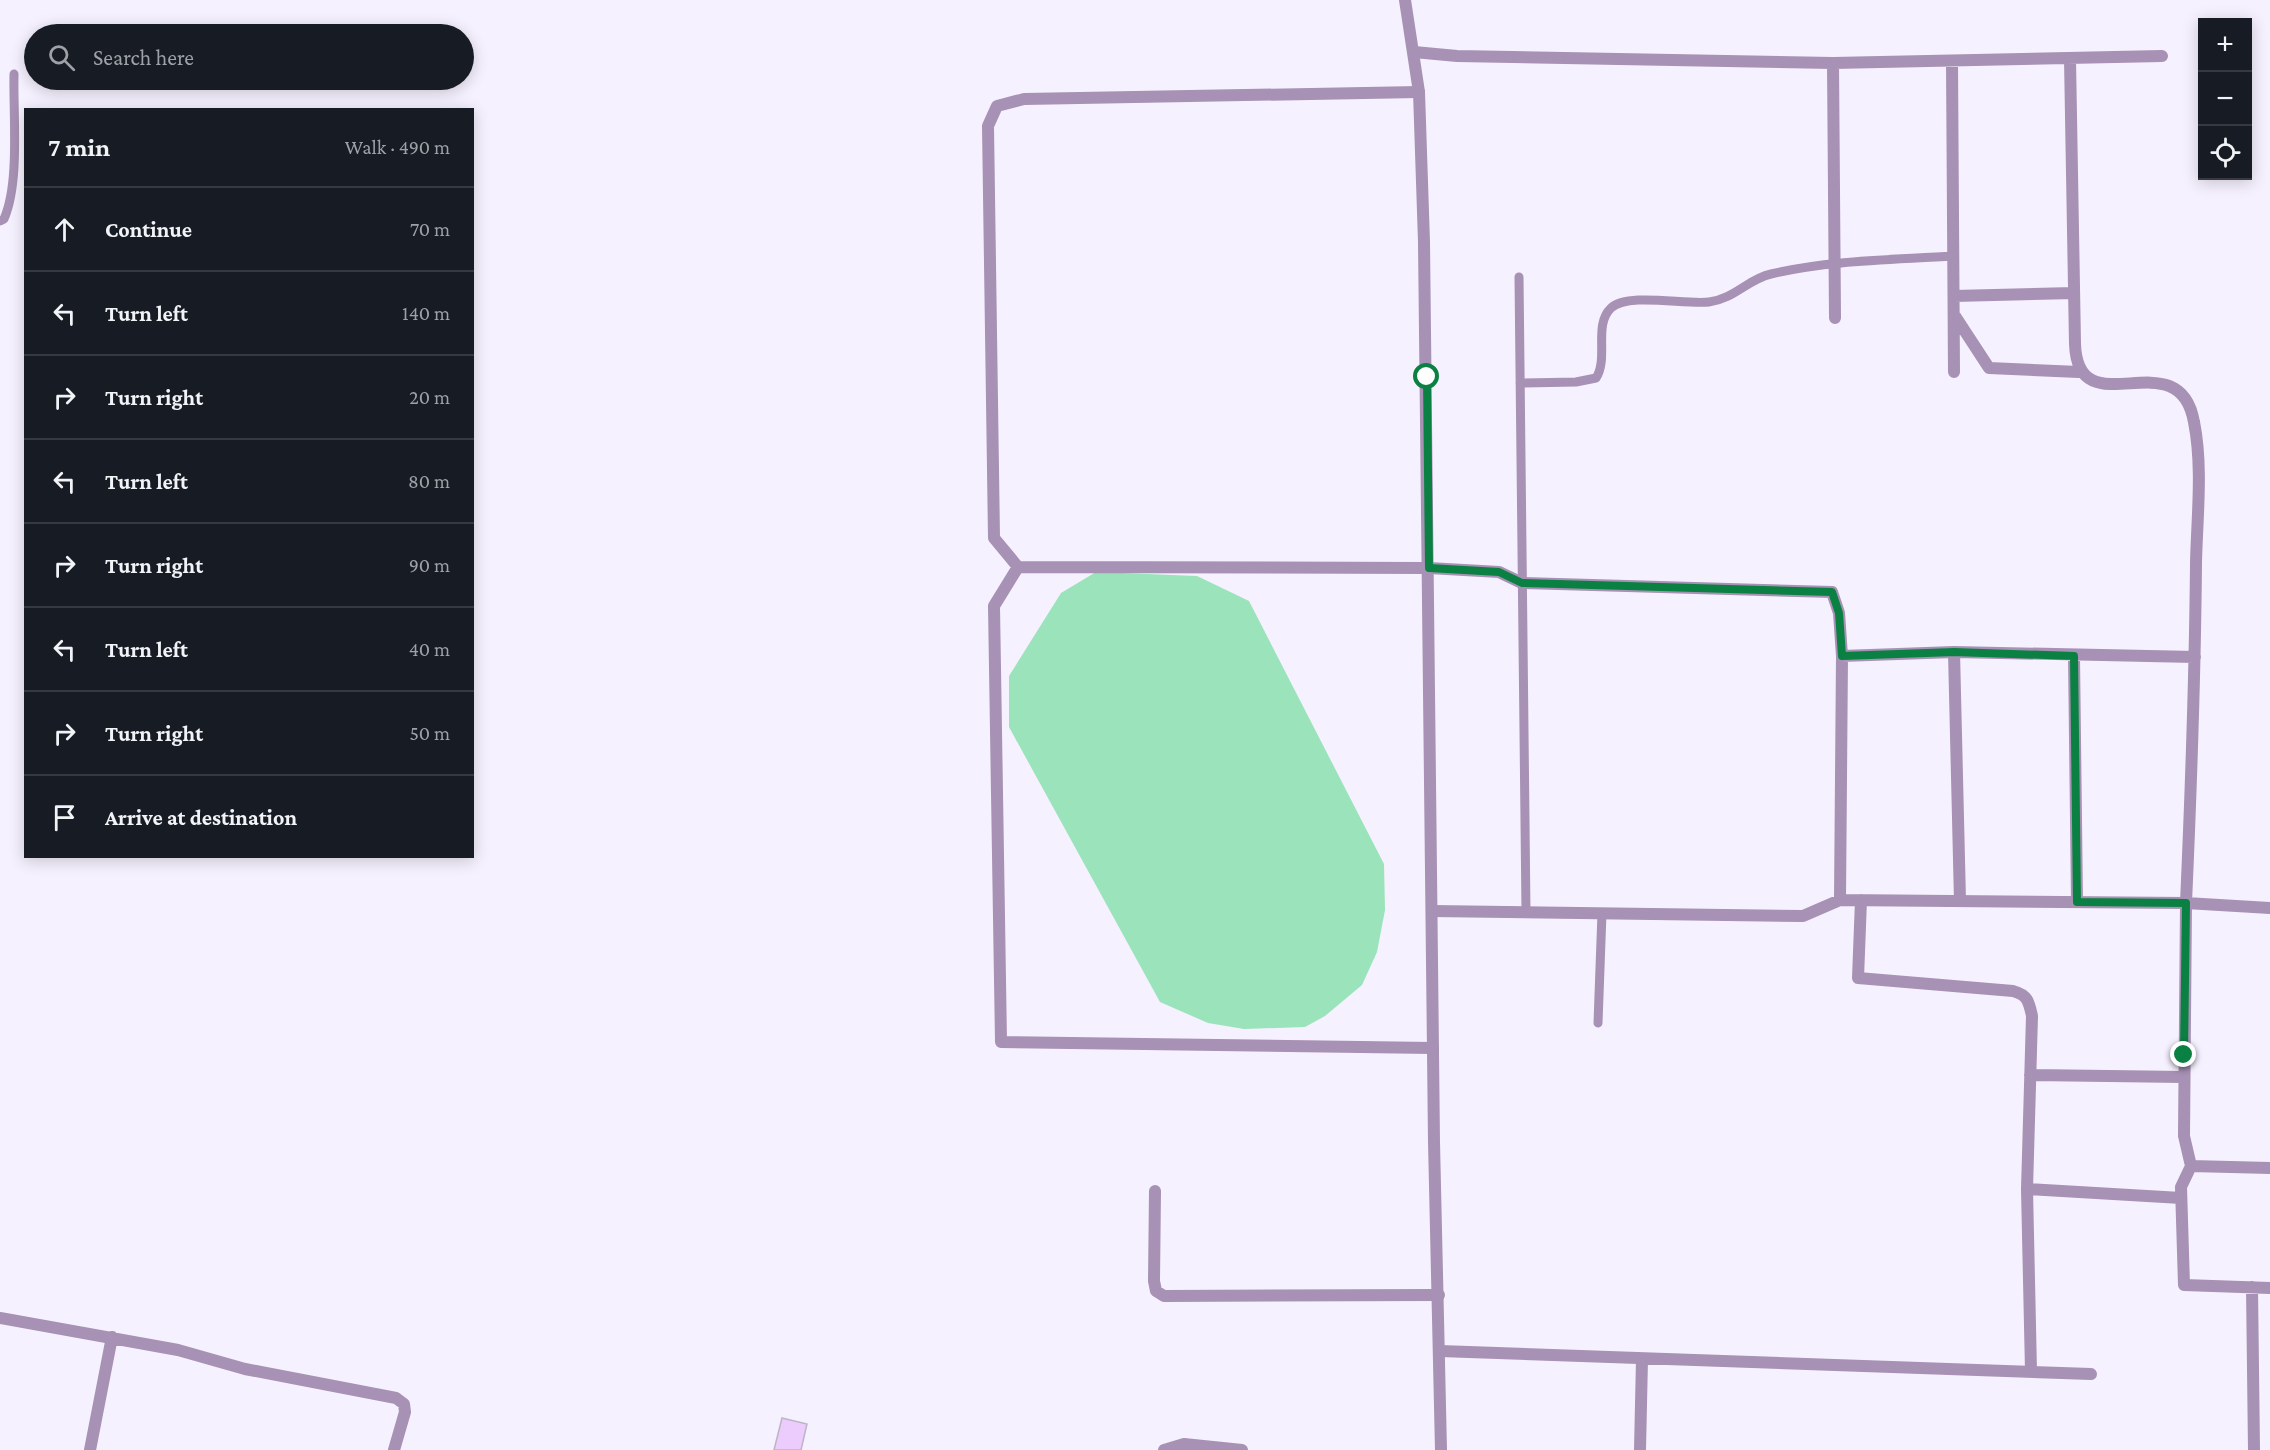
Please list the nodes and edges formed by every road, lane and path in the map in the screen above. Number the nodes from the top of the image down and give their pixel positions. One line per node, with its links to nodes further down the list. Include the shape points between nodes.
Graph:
1 (1405, 0): 2 (street)
2 (1414, 52): 6 (street); 8 (street)
3 (2162, 56): 4 (street)
4 (2070, 59): 5 (street); 13 (street)
5 (1952, 62): 6 (street); 10 (street)
6 (1833, 63): 11 (street)
7 (14, 74): 9 (lane, via 13,182 9,207)
8 (1419, 92): 20 (street, via 1024,99 997,106 988,126 994,538); 21 (street)
9 (0, 221)
10 (1953, 256): 11 (lane); 14 (street)
11 (1835, 262): 16 (street); 19 (lane, via 1761,276 1732,296 1710,302 1620,302 1604,319 1602,363 1596,378)
12 (1519, 277): 19 (lane)
13 (2074, 293): 14 (street); 18 (street)
14 (1954, 297): 15 (street)
15 (1954, 315): 17 (street); 18 (street, via 1989,368)
16 (1835, 318)
17 (1954, 372)
18 (2079, 372): 26 (street, via 2100,383 2170,386 2188,404 2194,421 2197,457)
19 (1520, 383): 22 (lane)
20 (1018, 567): 21 (street); 37 (street, via 994,606 1001,1042)
21 (1429, 568): 22 (street, via 1499,572); 33 (street)
22 (1522, 583): 24 (street, via 1832,592 1839,613); 34 (lane)
23 (1954, 652): 24 (street); 25 (street); 29 (street)
24 (1842, 656): 27 (street)
25 (2074, 656): 26 (street); 30 (street)
26 (2195, 657): 31 (street)
27 (1840, 900): 28 (street); 35 (street, via 1803,916)
28 (1861, 900): 29 (street); 38 (street, via 1858,978 2022,994 2029,1001 2032,1016)
29 (1960, 901): 30 (street)
30 (2077, 902): 31 (street)
31 (2186, 903): 32 (street); 39 (street)
32 (2270, 908)
33 (1432, 911): 34 (street); 37 (street)
34 (1526, 912): 35 (street)
35 (1602, 913): 36 (lane)
36 (1598, 1023)
37 (1433, 1048): 47 (street)
38 (2030, 1075): 39 (street); 42 (street)
39 (2184, 1077): 40 (street, via 2184,1136)
40 (2191, 1166): 41 (street); 44 (street, via 2181,1187)
41 (2270, 1168)
42 (2027, 1189): 44 (street); 52 (street)
43 (1155, 1191): 47 (street, via 1154,1281 1156,1291 1164,1296)
44 (2181, 1198): 45 (street, via 2184,1286)
45 (2252, 1287): 46 (street); 60 (street)
46 (2270, 1288)
47 (1439, 1295): 50 (street)
48 (0, 1318): 49 (street)
49 (112, 1337): 54 (street); 55 (street, via 245,1369 396,1398 404,1404 405,1412)
50 (1440, 1351): 51 (street); 58 (street)
51 (1642, 1359): 52 (street); 59 (street)
52 (2031, 1371): 53 (street)
53 (2091, 1374)
54 (90, 1450)
55 (394, 1450)
56 (1164, 1450): 57 (street, via 1184,1444)
57 (1242, 1450)
58 (1441, 1450)
59 (1640, 1450)
60 (2254, 1450)

